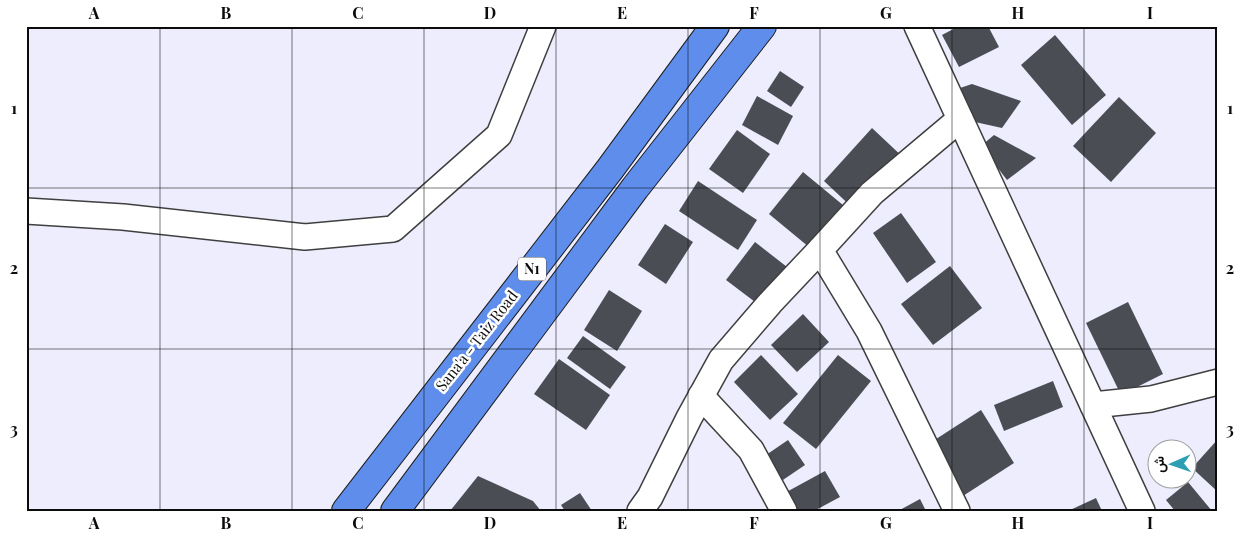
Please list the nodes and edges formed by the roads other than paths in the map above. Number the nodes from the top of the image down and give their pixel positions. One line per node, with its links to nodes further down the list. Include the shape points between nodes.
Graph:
1 (543, 26): 6 (street, via 499,135 393,228 305,237 123,217)
2 (715, 26): 11 (highway, Sana'a - Taiz Road / N1, via 610,169)
3 (762, 26): 12 (highway, N1, via 635,188)
4 (917, 26): 5 (street)
5 (960, 119): 7 (street, via 872,193); 10 (street)
6 (26, 211)
7 (820, 250): 9 (street, via 721,360); 15 (street, via 869,330)
8 (1218, 382): 10 (street, via 1151,399)
9 (701, 396): 13 (street); 14 (street, via 751,450)
10 (1093, 405): 16 (street)
11 (346, 511)
12 (395, 511)
13 (640, 511)
14 (784, 511)
15 (957, 511)
16 (1142, 511)

